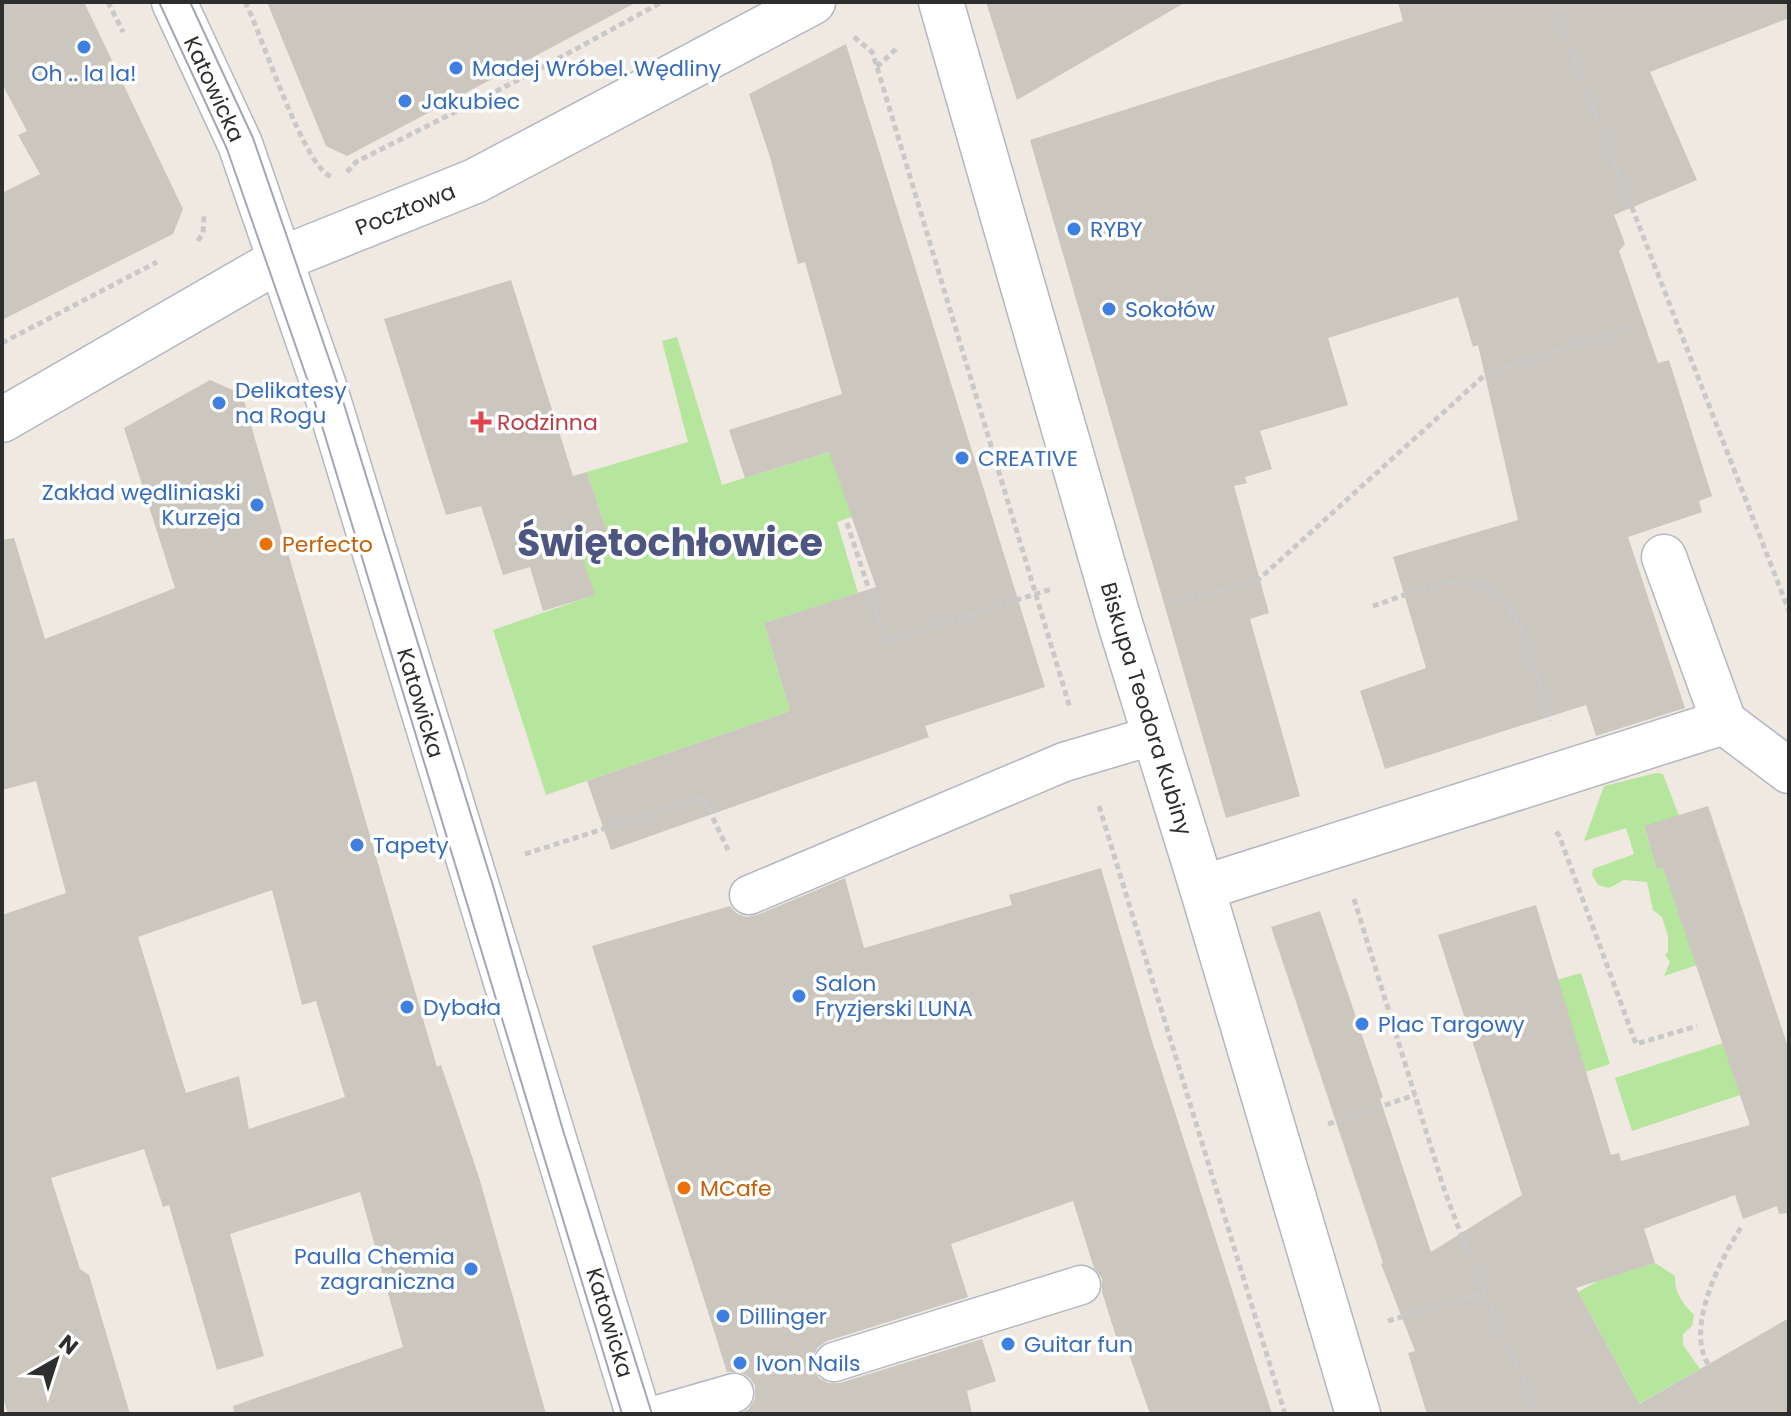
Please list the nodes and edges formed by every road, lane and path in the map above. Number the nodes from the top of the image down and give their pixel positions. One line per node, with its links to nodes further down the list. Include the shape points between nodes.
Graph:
1 (108, 2): 10 (path)
2 (174, 2): 14 (street, Katowicka, via 240,144)
3 (245, 2): 4 (path, via 306,150 326,175 340,179 356,162)
4 (662, 2)
5 (813, 2): 14 (street, Pocztowa, via 475,181)
6 (941, 2): 21 (street, Biskupa Teodora Kubiny)
7 (1552, 2): 24 (path)
8 (845, 39): 11 (path, via 857,36)
9 (905, 41): 11 (path)
10 (129, 44)
11 (877, 67): 22 (path)
12 (204, 209): 13 (path, via 203,233)
13 (197, 242)
14 (281, 259): 18 (street, Pocztowa); 32 (street, Katowicka)
15 (158, 262): 17 (path)
16 (1635, 326): 25 (path, via 1487,373 1257,581)
17 (2, 343)
18 (2, 420)
19 (847, 523): 22 (path, via 886,641)
20 (1664, 557): 26 (street)
21 (1107, 571): 22 (path); 25 (street, Biskupa Teodora Kubiny)
22 (1037, 594): 28 (path)
23 (1373, 606): 29 (path, via 1463,581 1484,583 1498,593 1511,606 1526,644)
24 (1789, 611)
25 (1119, 620): 27 (street, Biskupa Teodora Kubiny)
26 (1724, 722): 29 (street); 30 (street)
27 (1155, 735): 28 (lane); 33 (street, Biskupa Teodora Kubiny)
28 (1084, 757): 34 (lane); 48 (path)
29 (1565, 771): 31 (street)
30 (1789, 771)
31 (1482, 798): 33 (street); 36 (path, via 1538,815 1559,835 1636,1044)
32 (471, 870): 34 (path, via 703,797); 46 (street, Katowicka)
33 (1202, 888): 49 (street, Biskupa Teodora Kubiny)
34 (749, 895)
35 (1354, 899): 37 (path)
36 (1697, 1026)
37 (1415, 1095): 38 (path); 41 (path)
38 (1321, 1126)
39 (1742, 1226): 44 (path, via 1704,1305 1700,1339)
40 (1081, 1285): 43 (lane)
41 (1484, 1292): 42 (path); 50 (path)
42 (1379, 1324)
43 (834, 1362)
44 (1708, 1364)
45 (734, 1393): 47 (lane)
46 (638, 1414)
47 (661, 1414)
48 (1285, 1414)
49 (1358, 1414)
50 (1538, 1414)

